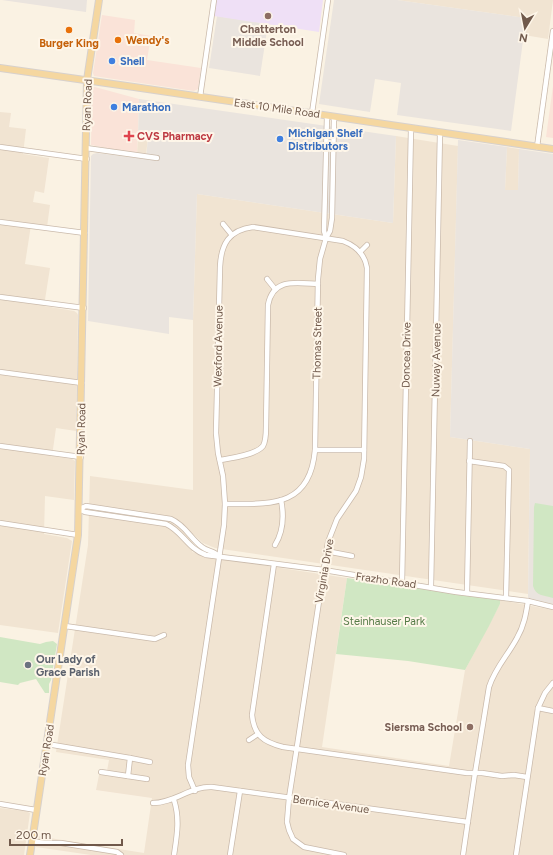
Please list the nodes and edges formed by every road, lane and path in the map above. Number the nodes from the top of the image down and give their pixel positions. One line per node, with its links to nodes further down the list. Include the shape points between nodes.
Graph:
1 (99, 0): 6 (main road, Ryan Road)
2 (214, 0): 7 (street)
3 (328, 0): 8 (street)
4 (553, 31): 13 (street)
5 (0, 68): 6 (main road, East 10 Mile Road)
6 (87, 80): 7 (main road, East 10 Mile Road); 14 (main road, Ryan Road)
7 (200, 97): 8 (main road, East 10 Mile Road)
8 (312, 113): 9 (main road, East 10 Mile Road)
9 (330, 116): 10 (main road, East 10 Mile Road); 18 (street, Thomas Street); 19 (street)
10 (411, 128): 11 (main road, East 10 Mile Road); 54 (street, Doncea Drive)
11 (440, 132): 13 (main road, East 10 Mile Road); 55 (street, Nuway Avenue)
12 (0, 147): 17 (street)
13 (537, 147): 15 (main road, East 10 Mile Road)
14 (86, 148): 16 (street); 17 (main road, Ryan Road)
15 (553, 149)
16 (157, 158)
17 (87, 159): 24 (main road, Ryan Road)
18 (326, 164): 19 (street); 20 (street, Thomas Street)
19 (333, 164): 21 (street)
20 (325, 185): 21 (street); 26 (street, Thomas Street)
21 (332, 185): 26 (street, via 332,218)
22 (0, 222): 24 (street)
23 (223, 224): 25 (street)
24 (85, 233): 33 (main road, Ryan Road)
25 (232, 235): 26 (street, via 253,227); 41 (street, Wexford Avenue, via 222,248 220,267 216,433)
26 (326, 238): 28 (street, via 343,241); 30 (street, Thomas Street, via 320,259)
27 (367, 245): 28 (street)
28 (360, 252): 39 (street, Virginia Drive, via 366,262 368,273)
29 (267, 279): 31 (street)
30 (318, 284): 31 (street, via 290,283); 38 (street, Thomas Street)
31 (275, 289): 41 (street, via 268,305 264,443 254,452)
32 (0, 297): 33 (street)
33 (84, 308): 35 (main road, Ryan Road)
34 (0, 372): 35 (street)
35 (82, 383): 40 (main road, Ryan Road)
36 (470, 441): 42 (street)
37 (0, 446): 40 (street)
38 (315, 450): 39 (street); 43 (street, Thomas Street, via 312,470 305,484)
39 (364, 450): 49 (street, Virginia Drive, via 361,477 352,498 333,527)
40 (81, 457): 45 (main road, Ryan Road)
41 (220, 460): 44 (street, Wexford Avenue)
42 (469, 461): 56 (street); 57 (street, via 504,466 509,470)
43 (281, 500): 44 (street, Thomas Street); 48 (street, via 282,520 280,535)
44 (225, 504): 50 (street, Wexford Avenue)
45 (79, 509): 47 (main road, Ryan Road); 50 (street, Frazho Road, via 86,506 171,519 182,525 201,546)
46 (0, 523): 47 (street)
47 (78, 535): 60 (main road, Ryan Road)
48 (275, 545)
49 (326, 551): 51 (street); 53 (street, Virginia Drive)
50 (219, 556): 52 (street, Frazho Road); 76 (street, Wexford Avenue, via 188,765)
51 (352, 556)
52 (274, 564): 53 (street, Frazho Road); 65 (street, via 252,709 253,723)
53 (324, 570): 54 (street, Frazho Road); 68 (street, Virginia Drive)
54 (402, 583): 55 (street, Frazho Road)
55 (431, 587): 56 (street, Frazho Road)
56 (467, 593): 57 (street, Frazho Road)
57 (506, 598): 58 (street, Frazho Road)
58 (528, 601): 59 (street, Frazho Road); 72 (street, via 521,631 491,681)
59 (553, 606)
60 (65, 626): 61 (street, via 155,639); 67 (main road, Ryan Road)
61 (164, 635)
62 (553, 683): 63 (street)
63 (538, 708): 64 (street); 74 (street)
64 (553, 711)
65 (258, 734): 66 (street); 68 (street, via 272,744)
66 (249, 740)
67 (47, 744): 69 (street); 82 (main road, Ryan Road)
68 (296, 749): 72 (street); 78 (street, Virginia Drive)
69 (130, 758): 70 (street); 73 (street)
70 (150, 762)
71 (101, 772): 73 (street)
72 (475, 773): 74 (street); 83 (street)
73 (128, 776): 75 (street)
74 (527, 777): 91 (street)
75 (147, 779)
76 (194, 790): 77 (street, Bernice Avenue, via 207,787); 79 (street)
77 (240, 791): 78 (street, Bernice Avenue); 88 (street)
78 (289, 798): 83 (street, Bernice Avenue); 89 (street, Virginia Drive, via 287,822 293,839 304,847)
79 (174, 800): 80 (street); 87 (street, via 178,812)
80 (153, 803)
81 (0, 804): 82 (street)
82 (36, 810): 84 (main road, Ryan Road)
83 (468, 822): 90 (street)
84 (32, 841): 85 (main road, Ryan Road); 86 (street, via 61,843 117,852)
85 (30, 855)
86 (121, 855)
87 (174, 855)
88 (230, 855)
89 (344, 855)
90 (463, 855)
91 (516, 855)

